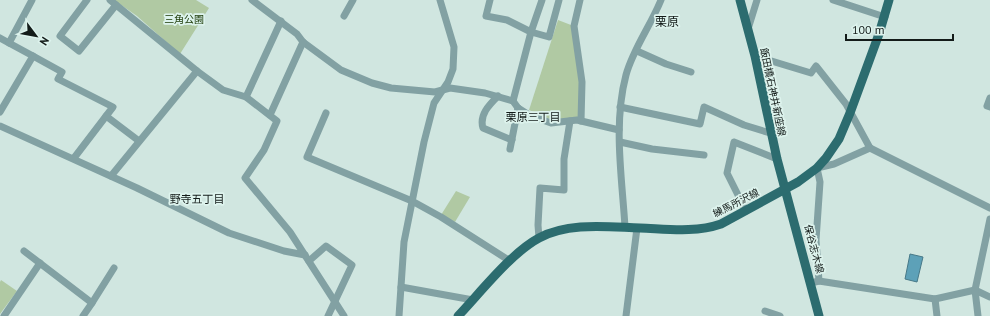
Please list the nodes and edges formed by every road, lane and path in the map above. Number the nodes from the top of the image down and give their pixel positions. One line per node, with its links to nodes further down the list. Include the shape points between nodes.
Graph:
1 (32, 0): 24 (street)
2 (87, 0): 15 (street, via 60,36 79,51)
3 (252, 0): 16 (street)
4 (353, 0): 17 (street)
5 (440, 0): 30 (street, via 454,47 453,69)
6 (490, 0): 21 (street, via 486,16 507,20)
7 (542, 0): 21 (street)
8 (559, 0): 21 (street, via 549,37)
9 (580, 0): 44 (street, via 574,26 582,82)
10 (660, 0): 25 (street)
11 (740, 0): 20 (main road, 飯田橋石神井新座線)
12 (757, 0): 20 (street)
13 (833, 0): 18 (street)
14 (889, 0): 18 (main road, 練馬所沢線)
15 (113, 2): 28 (street)
16 (260, 2): 19 (street)
17 (344, 16)
18 (885, 17): 40 (main road, 練馬所沢線)
19 (281, 21): 23 (street); 32 (street)
20 (748, 30): 27 (main road, 飯田橋石神井新座線)
21 (531, 32): 34 (street)
22 (0, 38): 24 (street)
23 (303, 42): 30 (street, via 342,70 372,83 391,88 435,92); 41 (street)
24 (9, 43): 26 (street)
25 (637, 51): 29 (street); 35 (street, via 626,74)
26 (34, 56): 38 (street); 42 (street, via 62,72 58,79 113,107)
27 (755, 56): 40 (street, via 811,73 816,66 846,104); 47 (main road, 飯田橋石神井新座線)
28 (197, 71): 32 (street, via 224,90); 49 (street)
29 (691, 72)
30 (443, 89): 31 (street); 59 (street, via 434,103)
31 (498, 96): 34 (street); 48 (street, via 486,108 481,123 483,128)
32 (246, 97): 41 (street)
33 (990, 98): 36 (street, via 987,106)
34 (513, 101): 37 (street)
35 (620, 106): 46 (street); 47 (street, via 700,124 704,107 744,125)
36 (990, 107)
37 (518, 108): 43 (street, via 551,123); 48 (street)
38 (0, 112)
39 (326, 113): 59 (street, via 307,157)
40 (850, 113): 51 (street); 56 (main road, 練馬所沢線, via 839,139)
41 (270, 115): 67 (street, via 277,120 264,150 245,178 290,232)
42 (106, 116): 49 (street); 54 (street)
43 (570, 121): 44 (street); 65 (street, via 564,160 564,190 540,188)
44 (581, 121): 46 (street)
45 (0, 126): 54 (street)
46 (618, 130): 50 (street)
47 (770, 133): 55 (main road, 飯田橋石神井新座線)
48 (512, 140): 52 (street)
49 (139, 141): 57 (street)
50 (620, 142): 53 (street, via 652,149); 63 (street)
51 (870, 148): 56 (street, via 834,164); 60 (street)
52 (510, 149)
53 (704, 155)
54 (74, 158): 57 (street)
55 (777, 160): 58 (main road, 飯田橋石神井新座線); 61 (street, via 734,142 727,173)
56 (817, 168): 58 (main road, 練馬所沢線); 71 (street, via 820,182)
57 (112, 176): 67 (street, via 229,233)
58 (785, 189): 61 (main road, 練馬所沢線); 71 (main road, 保谷志木線)
59 (412, 201): 68 (street); 72 (street, via 404,242)
60 (990, 208)
61 (746, 211): 64 (main road, 練馬所沢線, via 721,224 700,229)
62 (990, 219): 73 (street)
63 (625, 227): 64 (main road, 練馬所沢線); 65 (main road, 練馬所沢線, via 572,228)
64 (637, 228): 86 (street)
65 (539, 238): 68 (main road, 練馬所沢線, via 528,244)
66 (24, 251): 69 (street)
67 (307, 258): 78 (street); 78 (street, via 326,246 352,265)
68 (510, 261): 76 (main road, 練馬所沢線)
69 (40, 263): 77 (street); 80 (street)
70 (114, 268): 77 (street)
71 (815, 282): 75 (street); 88 (main road, 保谷志木線)
72 (401, 287): 76 (street); 84 (street)
73 (975, 290): 74 (street); 75 (street); 90 (street)
74 (990, 297)
75 (935, 299): 89 (street)
76 (473, 300): 85 (main road, 練馬所沢線)
77 (92, 303): 81 (street)
78 (336, 303): 82 (street); 83 (street)
79 (765, 311): 87 (street)
80 (4, 316)
81 (83, 316)
82 (328, 316)
83 (344, 316)
84 (399, 316)
85 (458, 316)
86 (626, 316)
87 (780, 316)
88 (819, 316)
89 (937, 316)
90 (978, 316)

